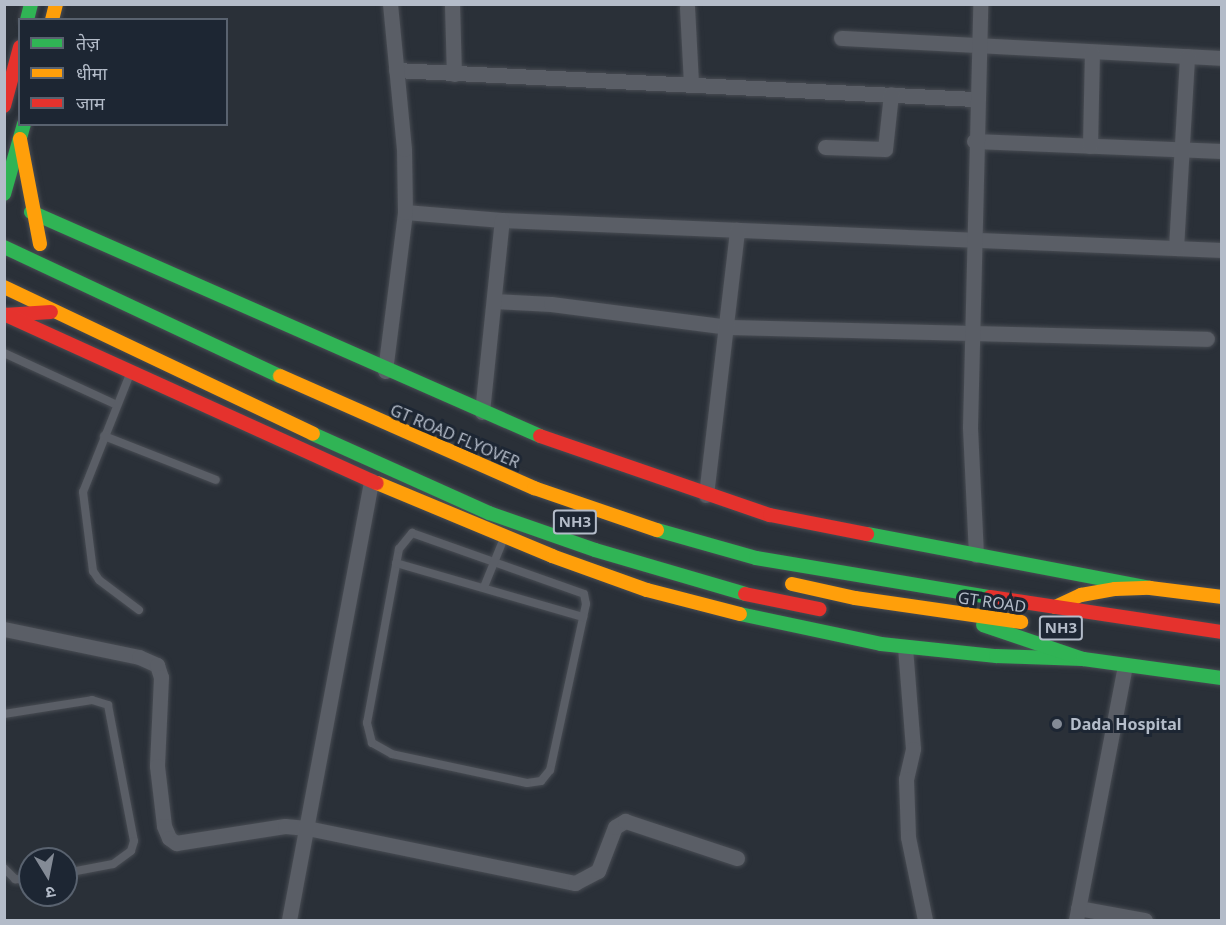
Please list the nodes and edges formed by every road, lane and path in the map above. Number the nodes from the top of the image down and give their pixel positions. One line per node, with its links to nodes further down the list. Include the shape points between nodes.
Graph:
1 (390, 4): 11 (street)
2 (452, 4): 12 (street)
3 (980, 4): 6 (street)
4 (687, 7): 13 (street)
5 (841, 39): 6 (street)
6 (978, 48): 7 (street); 16 (street)
7 (1092, 53): 9 (street); 21 (street)
8 (18, 55): 14 (main road)
9 (1187, 56): 10 (street); 23 (street)
10 (1221, 58)
11 (396, 70): 12 (street); 27 (street)
12 (454, 74): 13 (street)
13 (691, 83): 15 (street)
14 (11, 85): 17 (main road)
15 (891, 94): 16 (street); 22 (street, via 885,149)
16 (975, 99): 20 (street)
17 (4, 106)
18 (23, 126): 19 (main road)
19 (20, 139): 25 (main road); 26 (main road)
20 (974, 141): 21 (street); 31 (street)
21 (1089, 146): 23 (street)
22 (825, 147)
23 (1180, 150): 24 (street); 33 (street)
24 (1221, 151)
25 (4, 194)
26 (31, 212): 30 (main road, via 45,246); 44 (main road)
27 (405, 212): 28 (street); 44 (street)
28 (502, 220): 29 (street); 36 (street)
29 (737, 230): 31 (street); 39 (street)
30 (22, 235)
31 (973, 240): 33 (street); 40 (street)
32 (4, 247): 57 (main road, GT ROAD FLYOVER / NH3, via 337,402 534,488 645,527 756,558)
33 (1176, 248): 34 (street)
34 (1221, 250)
35 (4, 287): 37 (main road)
36 (494, 301): 39 (street, via 551,304); 46 (street)
37 (56, 312): 38 (main road); 64 (main road, via 489,513 738,593)
38 (5, 315): 43 (main road)
39 (727, 327): 40 (street); 50 (street)
40 (972, 331): 41 (street); 53 (street, via 970,427)
41 (1207, 339)
42 (4, 353): 45 (lane)
43 (131, 372): 45 (lane); 49 (main road)
44 (385, 372): 46 (main road)
45 (117, 405): 47 (lane)
46 (482, 412): 50 (main road)
47 (104, 436): 48 (lane); 63 (lane, via 82,492 89,558 99,580)
48 (216, 480)
49 (371, 481): 51 (main road); 76 (street)
50 (706, 495): 53 (main road, via 770,515)
51 (504, 536): 54 (lane); 71 (main road, via 647,590 785,626)
52 (807, 551): 57 (main road, via 859,563)
53 (976, 555): 59 (main road)
54 (494, 562): 55 (lane, via 412,533 403,540); 58 (lane); 67 (lane, via 580,591 585,598)
55 (396, 563): 58 (lane); 67 (lane, via 367,723 372,743 392,754 527,783 541,781 550,770)
56 (779, 581): 61 (main road, NH3)
57 (917, 586): 62 (main road, GT ROAD / NH3)
58 (484, 587): 67 (lane)
59 (1150, 588): 60 (main road); 62 (main road, via 1081,595)
60 (1221, 597)
61 (901, 606): 65 (main road); 66 (main road, GT ROAD / NH3)
62 (1052, 608): 70 (main road, GT ROAD / NH3)
63 (139, 610)
64 (831, 611)
65 (854, 612)
66 (949, 612): 68 (main road, GT ROAD / NH3); 72 (main road)
67 (583, 617)
68 (1035, 624)
69 (4, 629): 76 (street, via 150,659 157,665 161,677 157,766 169,838 187,844 253,830)
70 (1221, 632)
71 (905, 647): 72 (main road); 83 (street, via 913,749 906,779 908,837)
72 (1083, 659): 73 (main road)
73 (1125, 666): 74 (main road); 81 (street)
74 (1221, 678)
75 (4, 714): 79 (lane, via 92,700 108,705 134,841 131,851 113,864)
76 (307, 828): 77 (street, via 575,884 598,871 615,827 625,821); 82 (street)
77 (737, 858)
78 (4, 868): 80 (lane)
79 (78, 871)
80 (18, 879)
81 (1077, 914): 84 (street)
82 (289, 921)
83 (925, 921)
84 (1145, 921)

